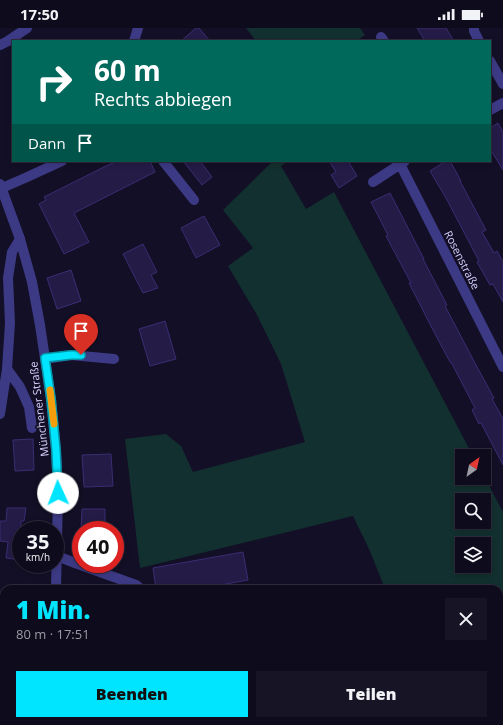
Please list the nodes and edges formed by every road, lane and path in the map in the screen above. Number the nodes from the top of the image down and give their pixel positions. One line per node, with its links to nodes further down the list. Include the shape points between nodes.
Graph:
1 (28, 28): 6 (street)
2 (138, 28): 4 (street)
3 (474, 28): 5 (street)
4 (134, 40)
5 (478, 40)
6 (0, 45)
7 (491, 63): 8 (street)
8 (503, 84)
9 (503, 103): 10 (street)
10 (491, 109)
11 (60, 162): 15 (street, via 26,178)
12 (164, 162): 16 (street)
13 (402, 163): 14 (street); 20 (street, Rosenstraße)
14 (373, 182)
15 (1, 186): 17 (street, Münchener Straße)
16 (194, 200)
17 (20, 239): 18 (street, Münchener Straße, via 32,282); 21 (street, via 12,252 8,278 10,323)
18 (45, 358): 19 (street, via 71,355); 24 (street, Münchener Straße, via 56,450)
19 (114, 359)
20 (503, 367)
21 (7, 369): 22 (street); 23 (street, via 20,387 29,407)
22 (0, 414)
23 (32, 428)
24 (58, 521)
25 (64, 559): 28 (street)
26 (56, 573): 27 (street, Münchener Straße)
27 (56, 585)
28 (137, 585)

